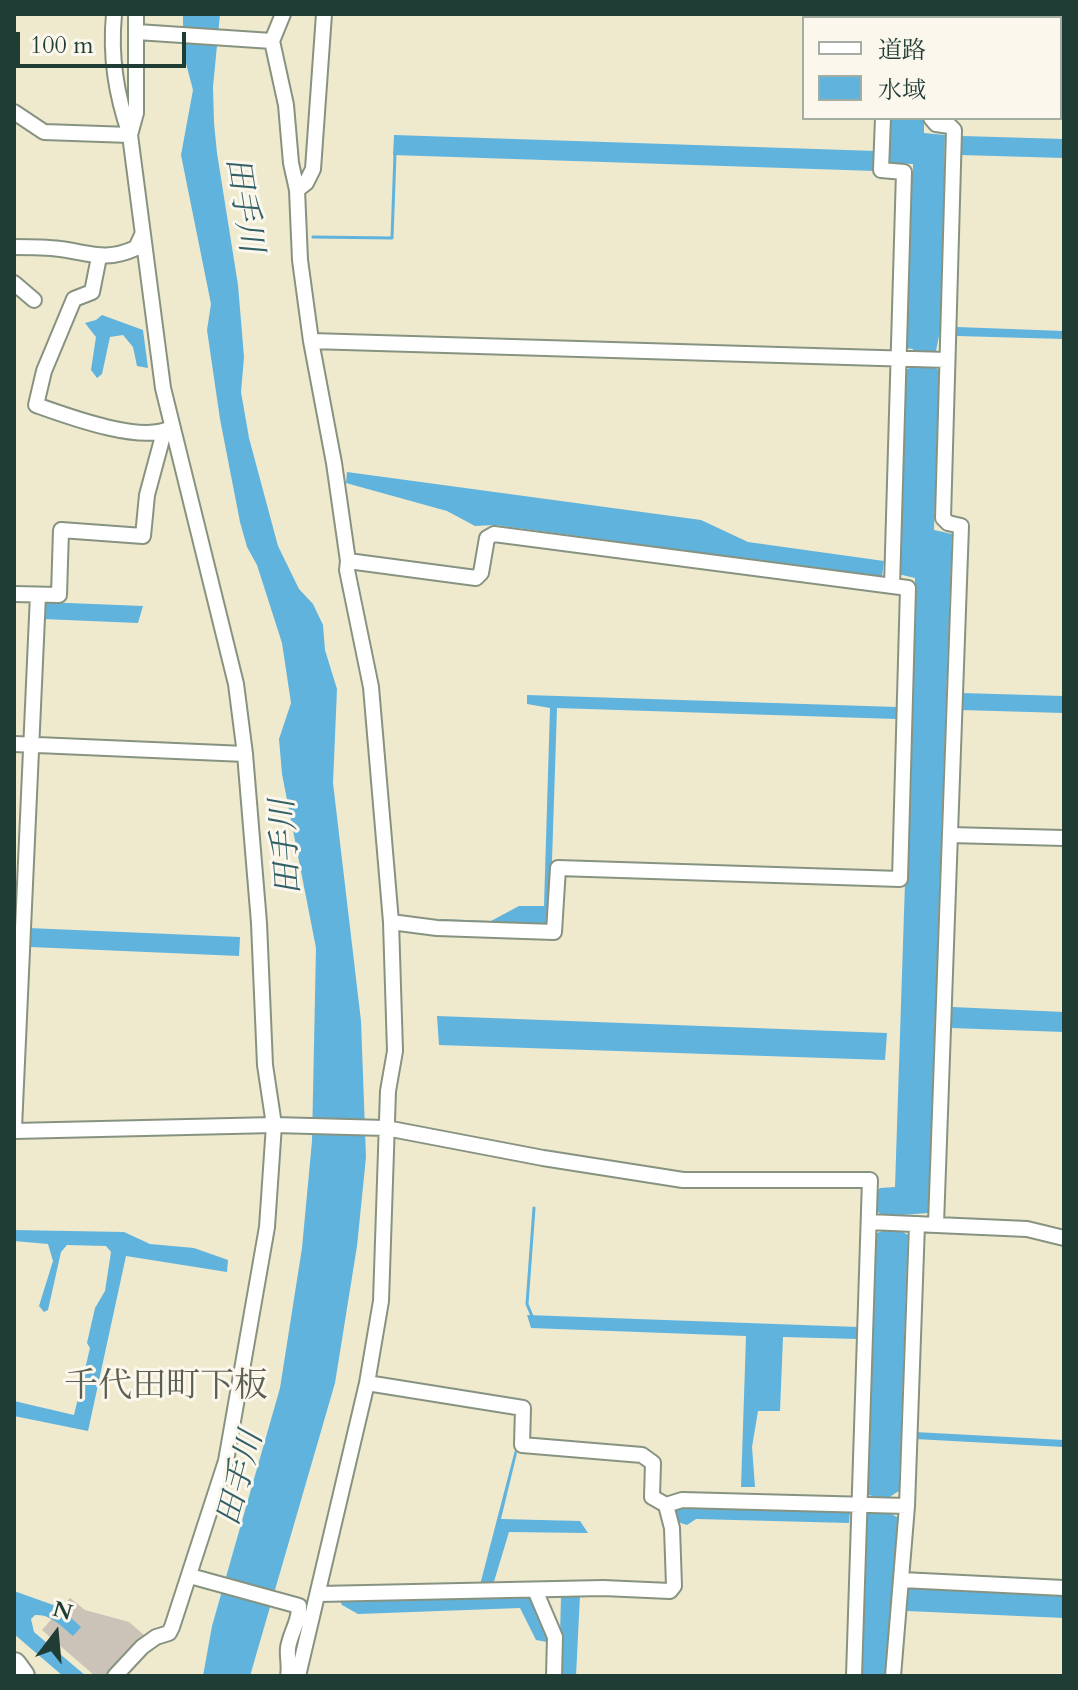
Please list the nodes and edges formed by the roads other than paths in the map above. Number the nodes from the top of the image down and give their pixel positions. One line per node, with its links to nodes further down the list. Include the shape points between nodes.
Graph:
1 (114, 14): 10 (street, via 111,47)
2 (139, 14): 5 (street)
3 (283, 14): 6 (street)
4 (324, 14): 11 (street, via 313,169)
5 (143, 33): 6 (street); 10 (street)
6 (272, 41): 11 (street)
7 (14, 112): 10 (street, via 44,132)
8 (883, 120): 18 (street, via 881,170 904,172)
9 (933, 120): 19 (street, via 954,130)
10 (130, 135): 12 (street)
11 (297, 190): 17 (street)
12 (143, 232): 14 (street, via 136,248); 20 (street)
13 (14, 247): 14 (street)
14 (99, 257): 20 (street, via 92,292 74,299 36,405 123,431)
15 (14, 283): 16 (street)
16 (34, 300)
17 (311, 341): 18 (street); 21 (street)
18 (905, 359): 19 (street); 22 (street)
19 (941, 360): 28 (street, via 943,518 961,526)
20 (168, 430): 24 (street, via 147,495 143,536 61,530 59,595); 27 (street, via 224,629)
21 (348, 561): 22 (street, via 476,578 487,538 494,534); 30 (street, via 371,687)
22 (892, 586): 30 (street, via 908,588 900,879 558,868 554,932)
23 (14, 594): 24 (street)
24 (38, 595): 26 (street)
25 (14, 744): 26 (street)
26 (31, 745): 27 (street); 31 (street)
27 (245, 754): 32 (street, via 265,1065)
28 (950, 835): 29 (street); 37 (street)
29 (1064, 838)
30 (391, 922): 33 (street, via 395,1051)
31 (18, 951): 34 (street)
32 (277, 1125): 33 (street); 34 (street); 43 (street, via 267,1227 244,1364 226,1461)
33 (381, 1128): 35 (street, via 683,1180 870,1180); 39 (street, via 382,1288)
34 (14, 1129)
35 (875, 1222): 36 (street); 41 (street)
36 (910, 1223): 37 (street); 42 (street)
37 (936, 1224): 38 (street, via 1027,1229)
38 (1064, 1238)
39 (367, 1383): 40 (street, via 523,1408 522,1445 642,1455 653,1463 652,1497); 47 (street)
40 (666, 1505): 41 (street, via 682,1500); 46 (street, via 672,1528 670,1591)
41 (865, 1505): 42 (street); 54 (street)
42 (901, 1506): 44 (street)
43 (194, 1576): 50 (street, via 169,1633 142,1647); 51 (street, via 299,1606 287,1650)
44 (902, 1580): 45 (street); 55 (street)
45 (1064, 1588)
46 (535, 1590): 47 (street); 53 (street, via 555,1637)
47 (319, 1594): 52 (street)
48 (14, 1665): 49 (highway)
49 (22, 1676)
50 (115, 1676)
51 (288, 1676)
52 (298, 1676)
53 (554, 1676)
54 (854, 1676)
55 (893, 1676)

